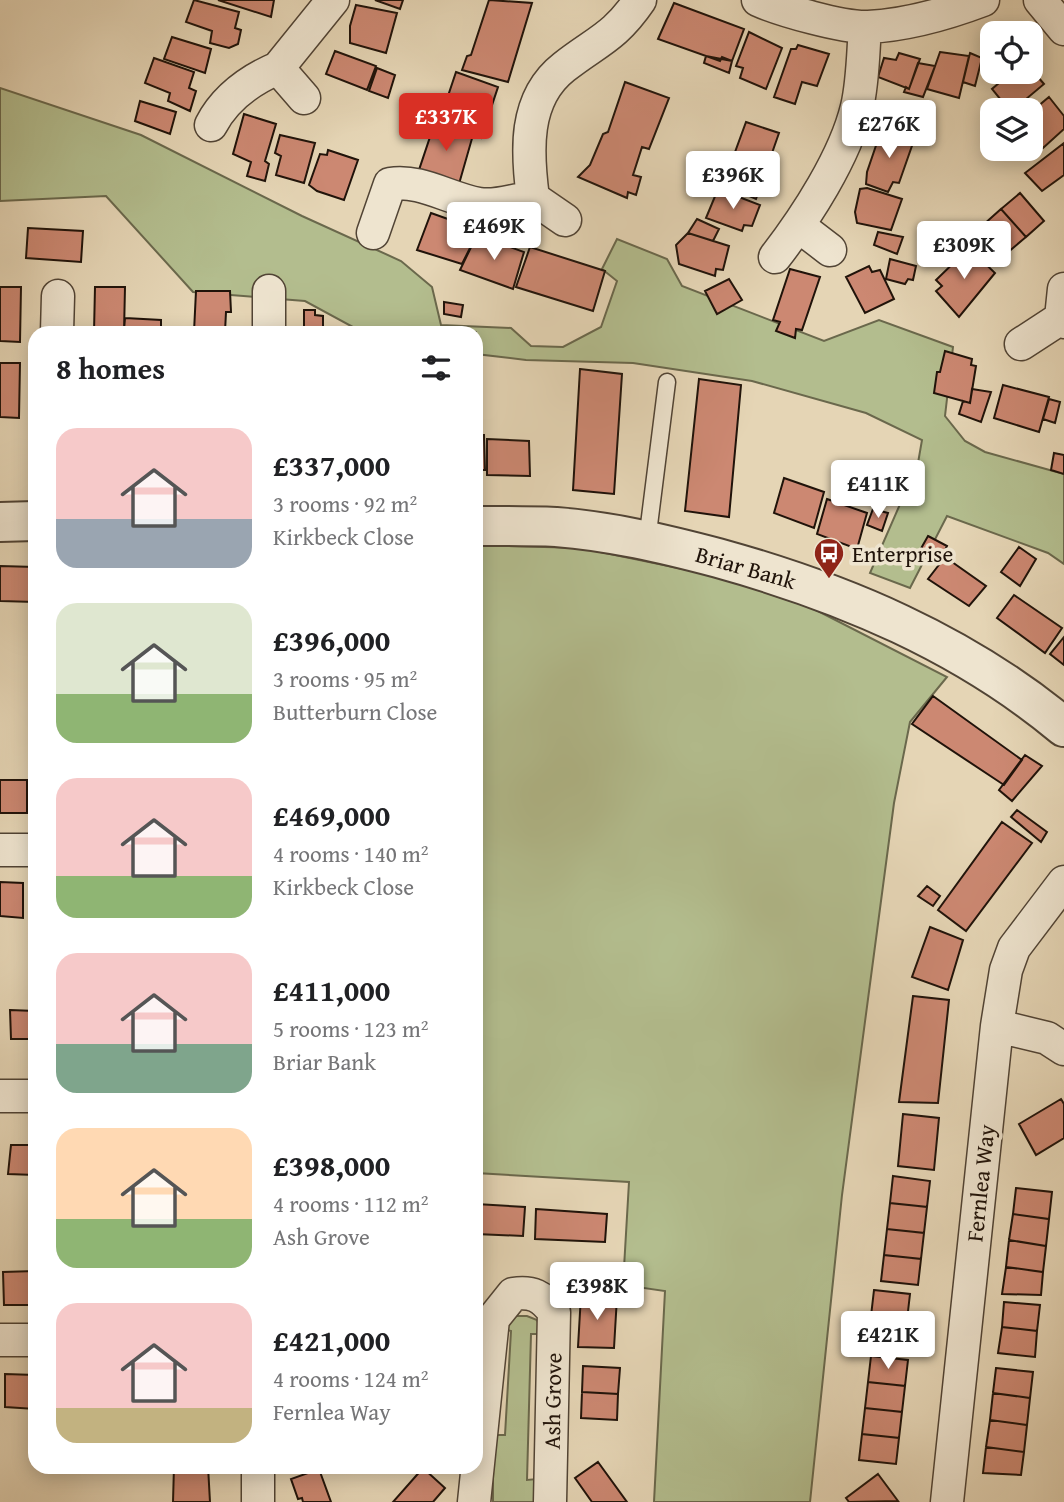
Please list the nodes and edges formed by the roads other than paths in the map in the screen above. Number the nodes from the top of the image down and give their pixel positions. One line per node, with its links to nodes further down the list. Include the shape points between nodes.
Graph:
1 (333, 0): 8 (street)
2 (640, 0): 11 (street, via 607,40 562,68 537,101 526,151)
3 (758, 0): 6 (street, via 775,8)
4 (983, 0): 6 (street, via 937,17)
5 (1040, 0): 7 (street)
6 (865, 27): 13 (street, via 857,108)
7 (1064, 29)
8 (278, 68): 9 (street); 10 (street, via 227,102)
9 (304, 98)
10 (211, 125)
11 (533, 198): 12 (street); 14 (street, via 495,206 406,181 390,184)
12 (565, 220)
13 (800, 227): 15 (street); 16 (street)
14 (373, 233)
15 (830, 250)
16 (775, 257)
17 (270, 291): 21 (street)
18 (58, 296): 20 (street)
19 (1063, 309): 22 (street)
20 (57, 326)
21 (270, 326)
22 (1021, 344)
23 (667, 382): 27 (lane)
24 (28, 521): 25 (street)
25 (0, 522)
26 (483, 526): 27 (street, Briar Bank, via 557,527)
27 (647, 541): 28 (street, Briar Bank, via 789,578 877,611 985,670)
28 (1064, 727)
29 (0, 850): 30 (street)
30 (28, 850)
31 (1064, 882): 32 (street, Fernlea Way, via 1014,948)
32 (997, 1026): 33 (street, via 1047,1038); 44 (street, Fernlea Way)
33 (1064, 1049)
34 (0, 1096): 35 (street)
35 (28, 1096)
36 (0, 1340): 37 (street)
37 (28, 1340)
38 (483, 1415): 43 (street, Ash Grove, via 493,1319 513,1294 537,1295 554,1312)
39 (258, 1474): 41 (street)
40 (477, 1474): 42 (street, Ash Grove)
41 (258, 1502)
42 (474, 1502)
43 (550, 1502)
44 (947, 1502)

